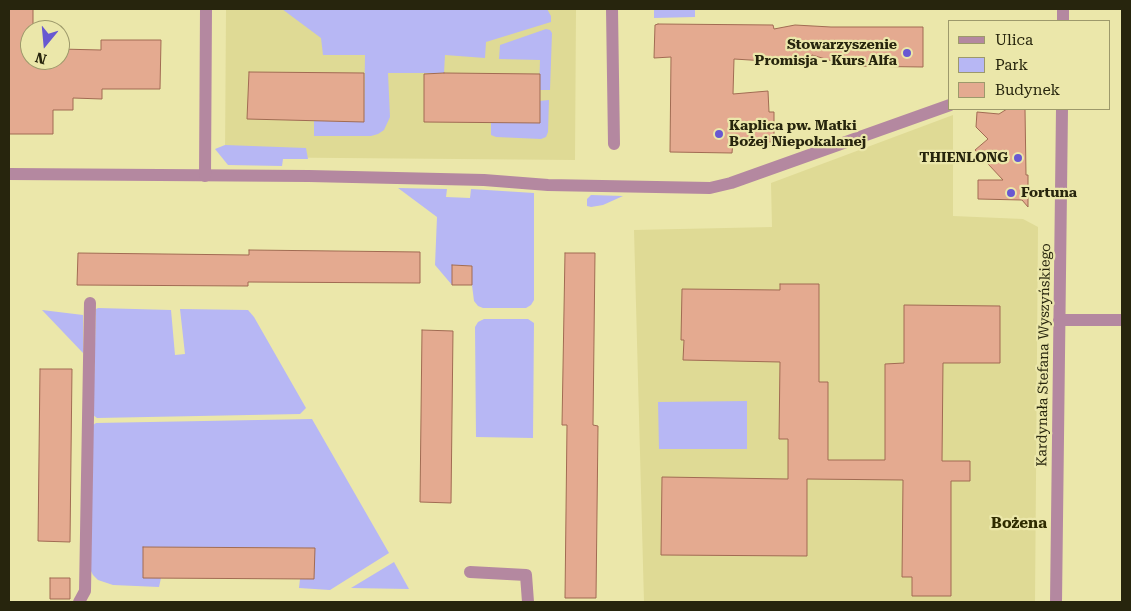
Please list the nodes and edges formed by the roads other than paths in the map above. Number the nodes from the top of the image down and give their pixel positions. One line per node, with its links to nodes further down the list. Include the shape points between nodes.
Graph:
1 (206, 9): 7 (street)
2 (612, 9): 5 (street)
3 (948, 106): 7 (street, via 710,188 548,185 484,180)
4 (1062, 110): 9 (street, Kardynała Stefana Wyszyńskiego)
5 (614, 144)
6 (9, 174): 7 (street)
7 (205, 176)
8 (90, 303): 12 (street, via 85,591)
9 (1059, 320): 10 (street); 14 (street, Kardynała Stefana Wyszyńskiego)
10 (1122, 320)
11 (470, 572): 13 (street, via 526,575)
12 (79, 602)
13 (528, 602)
14 (1056, 602)

